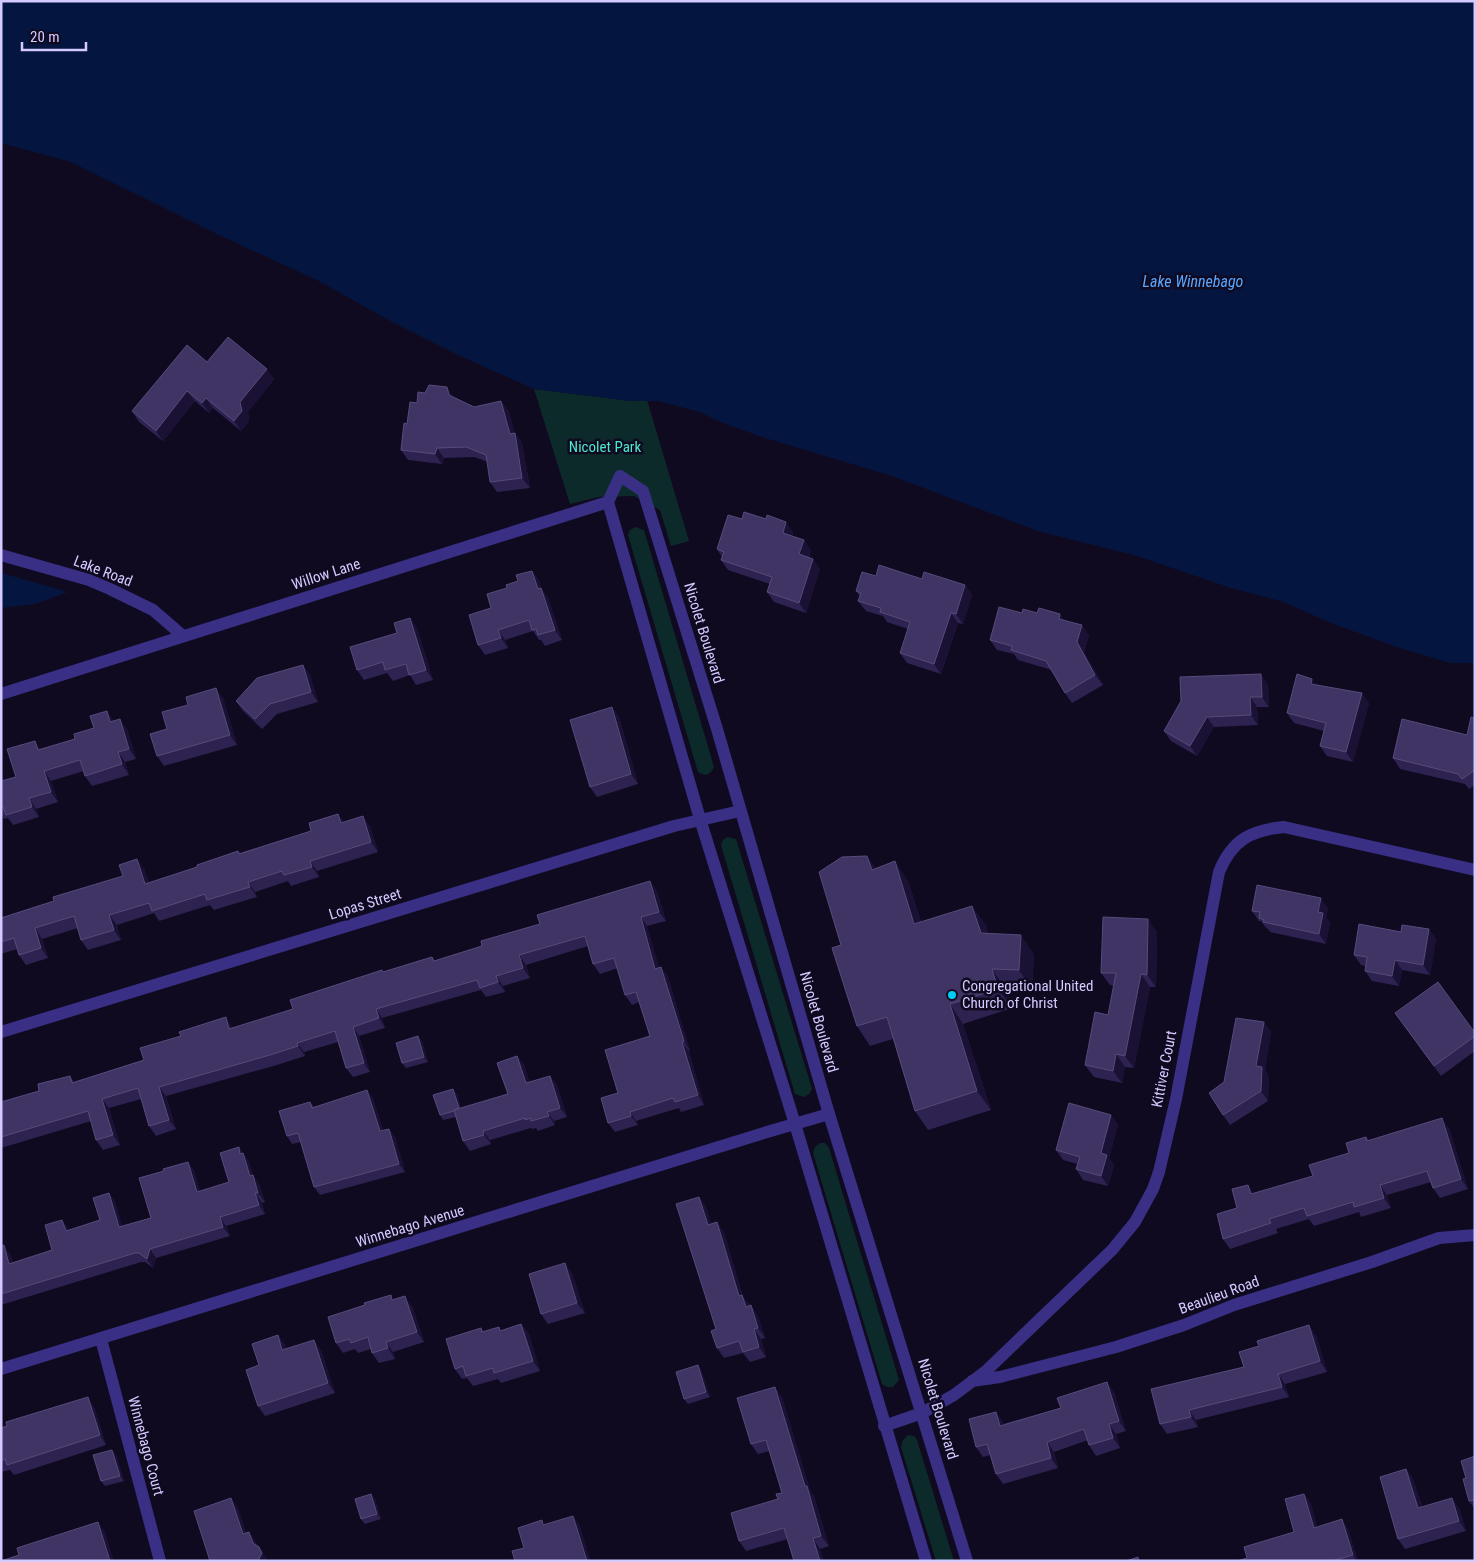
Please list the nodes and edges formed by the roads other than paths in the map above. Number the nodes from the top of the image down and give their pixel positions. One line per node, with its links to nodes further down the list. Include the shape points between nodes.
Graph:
1 (608, 502): 3 (street, Willow Lane); 5 (street, Nicolet Boulevard, via 620,476 643,491); 6 (street)
2 (1, 555): 3 (street, Lake Road, via 90,580 153,610)
3 (183, 636): 4 (street, Willow Lane)
4 (1, 694)
5 (740, 811): 6 (street, Lopas Street); 9 (street, Nicolet Boulevard)
6 (700, 819): 8 (street, Lopas Street); 10 (street)
7 (1475, 870): 14 (street, Kittiver Court, via 1284,827 1252,833 1236,844 1219,872 1176,1098 1159,1172 1145,1206 1112,1250)
8 (1, 1032)
9 (829, 1114): 10 (street, Winnebago Avenue); 15 (street, Nicolet Boulevard)
10 (795, 1124): 12 (street, Winnebago Avenue); 16 (street)
11 (1475, 1235): 14 (street, Beaulieu Road, via 1439,1238 1116,1347 1000,1377)
12 (101, 1339): 13 (street, Winnebago Avenue); 17 (street, Winnebago Court)
13 (1, 1369)
14 (972, 1381): 15 (street, Kittiver Court)
15 (922, 1414): 16 (street, Kittiver Court); 19 (street, Nicolet Boulevard)
16 (884, 1426): 18 (street)
17 (160, 1561)
18 (926, 1561)
19 (967, 1561)

